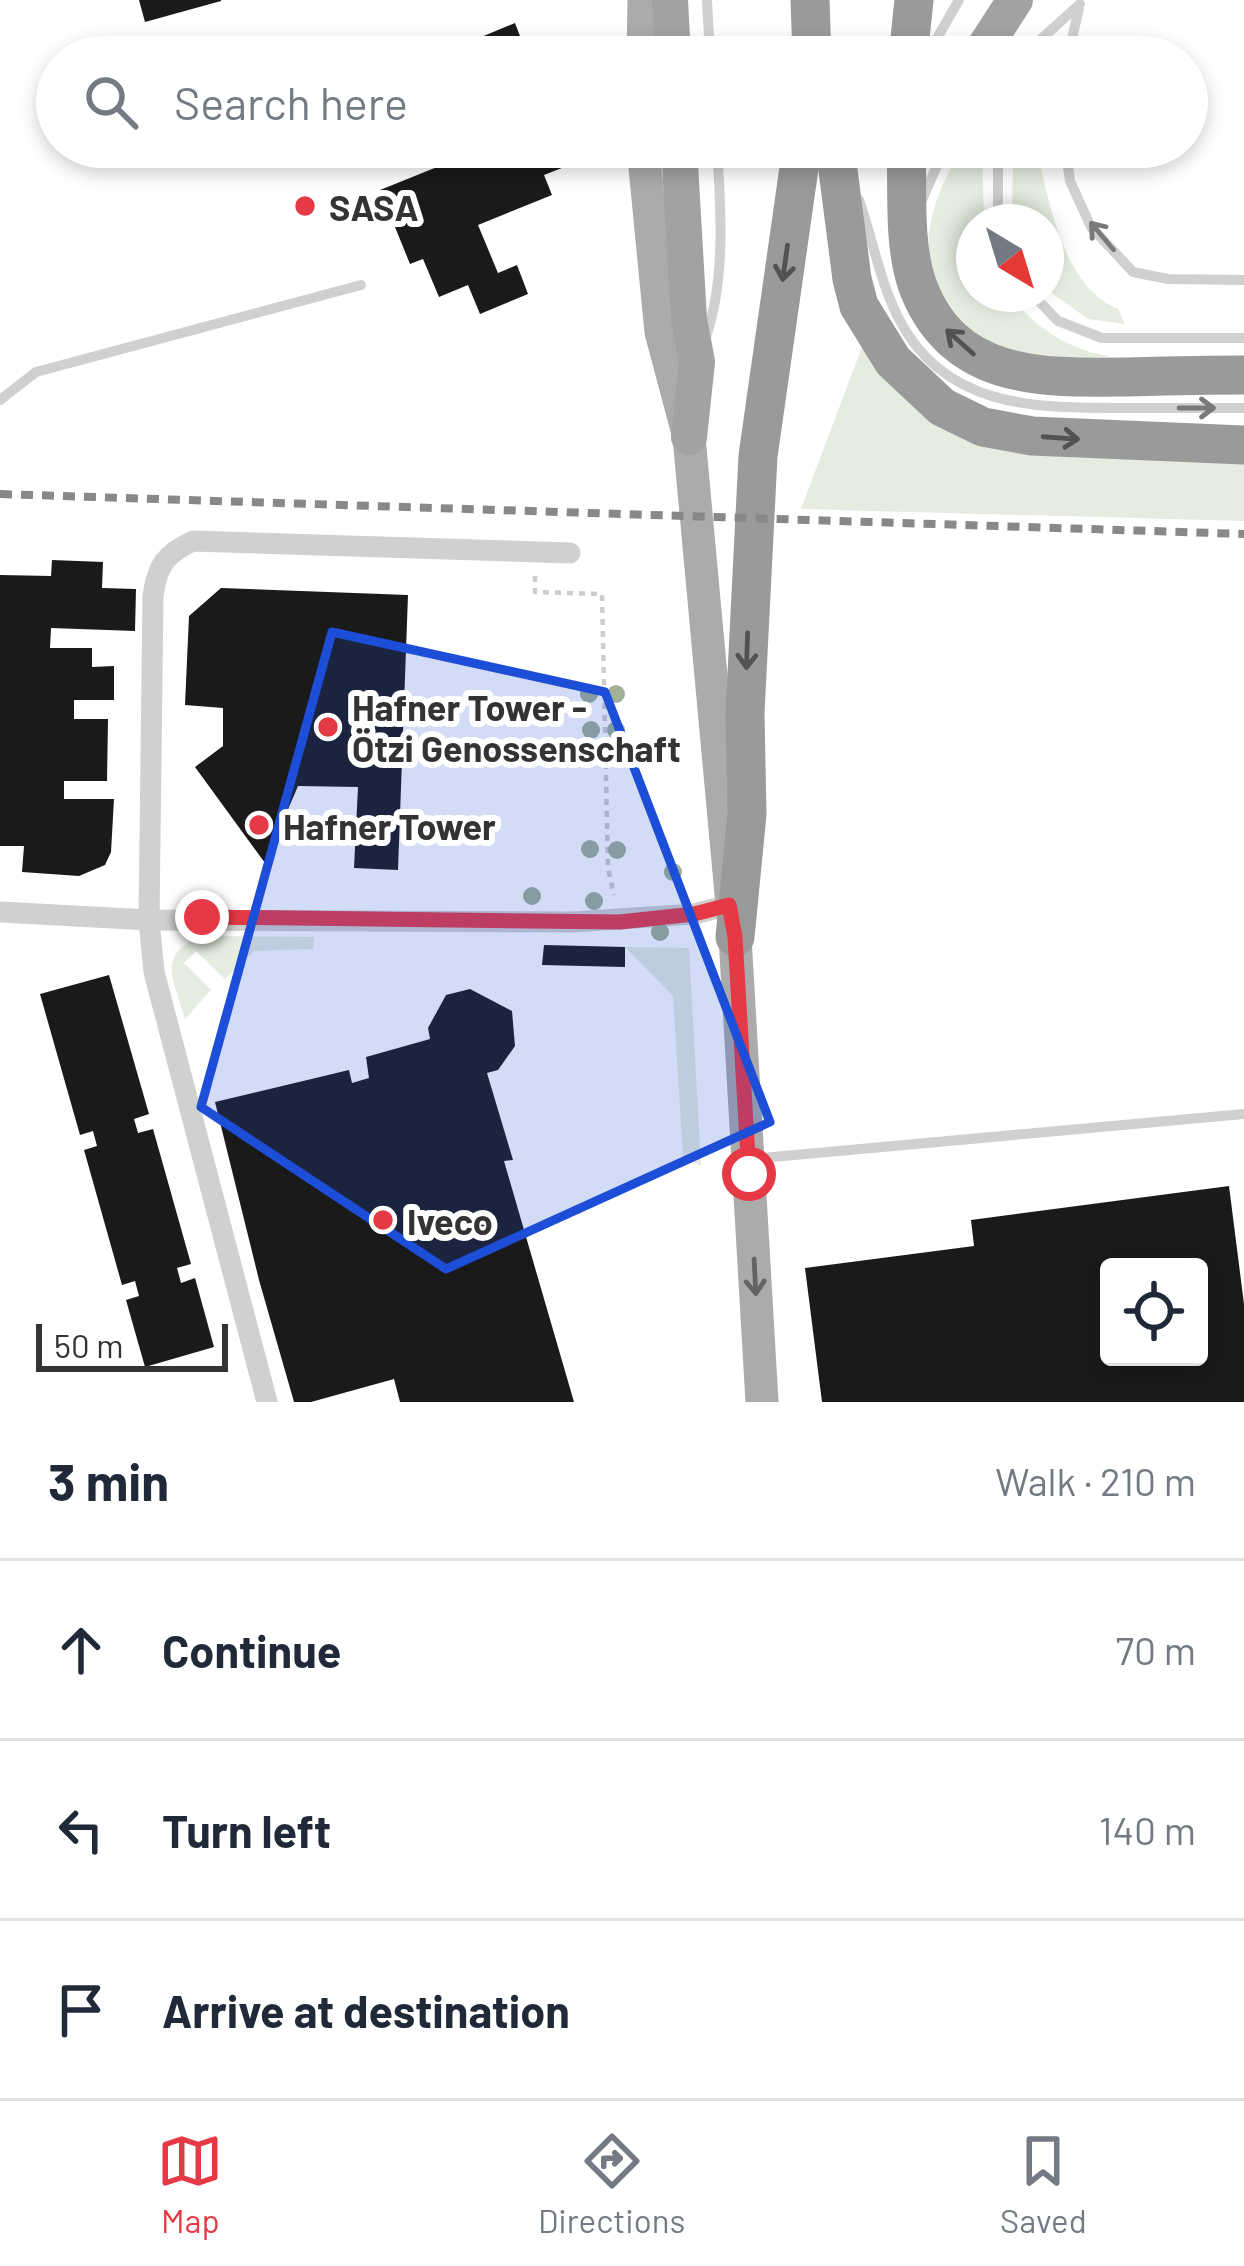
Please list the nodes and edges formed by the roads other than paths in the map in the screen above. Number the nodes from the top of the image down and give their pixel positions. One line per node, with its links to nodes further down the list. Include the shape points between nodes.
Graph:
1 (644, 0): 9 (main road)
2 (670, 0): 10 (highway)
3 (707, 0): 11 (lane)
4 (809, 0): 12 (highway)
5 (914, 0): 13 (highway)
6 (959, 0): 14 (lane)
7 (1015, 0): 15 (highway)
8 (1081, 2): 16 (lane); 17 (lane)
9 (644, 36)
10 (672, 36)
11 (709, 36)
12 (811, 36)
13 (910, 36)
14 (938, 36)
15 (992, 36)
16 (1044, 36)
17 (1073, 36)
18 (645, 168): 39 (main road, via 662,332)
19 (680, 168): 35 (highway)
20 (717, 168): 35 (lane, via 716,308)
21 (799, 168): 44 (highway, one-way to 44, via 758,456 747,814)
22 (839, 168): 40 (highway, one-way to 40, via 860,306 893,361 942,406 983,427 1032,436)
23 (844, 168): 38 (lane, one-way to 38, via 901,323 949,378 982,396 1050,408)
24 (907, 168): 30 (highway)
25 (922, 168): 30 (highway)
26 (936, 168): 30 (lane)
27 (998, 168): 29 (lane)
28 (1068, 168): 31 (lane, one-way to 28, via 1133,272 1091,226)
29 (998, 204)
30 (910, 230): 36 (highway, one-way to 30, via 1062,378 1001,369 962,346 932,312 918,286)
31 (1244, 280)
32 (361, 285): 37 (lane, via 35,372)
33 (1049, 312): 34 (lane, via 1102,338)
34 (1244, 338)
35 (697, 362): 39 (highway)
36 (1244, 375)
37 (0, 400)
38 (1244, 408)
39 (689, 437): 44 (main road)
40 (1244, 445)
41 (570, 553): 43 (street, via 230,540 174,550 156,568 153,596)
42 (0, 912): 43 (street)
43 (149, 920): 44 (street, via 620,922 694,914); 47 (street, via 154,971)
44 (732, 921): 46 (main road)
45 (1244, 1114): 46 (lane)
46 (749, 1160): 48 (main road, one-way to 48)
47 (267, 1402)
48 (762, 1402)

